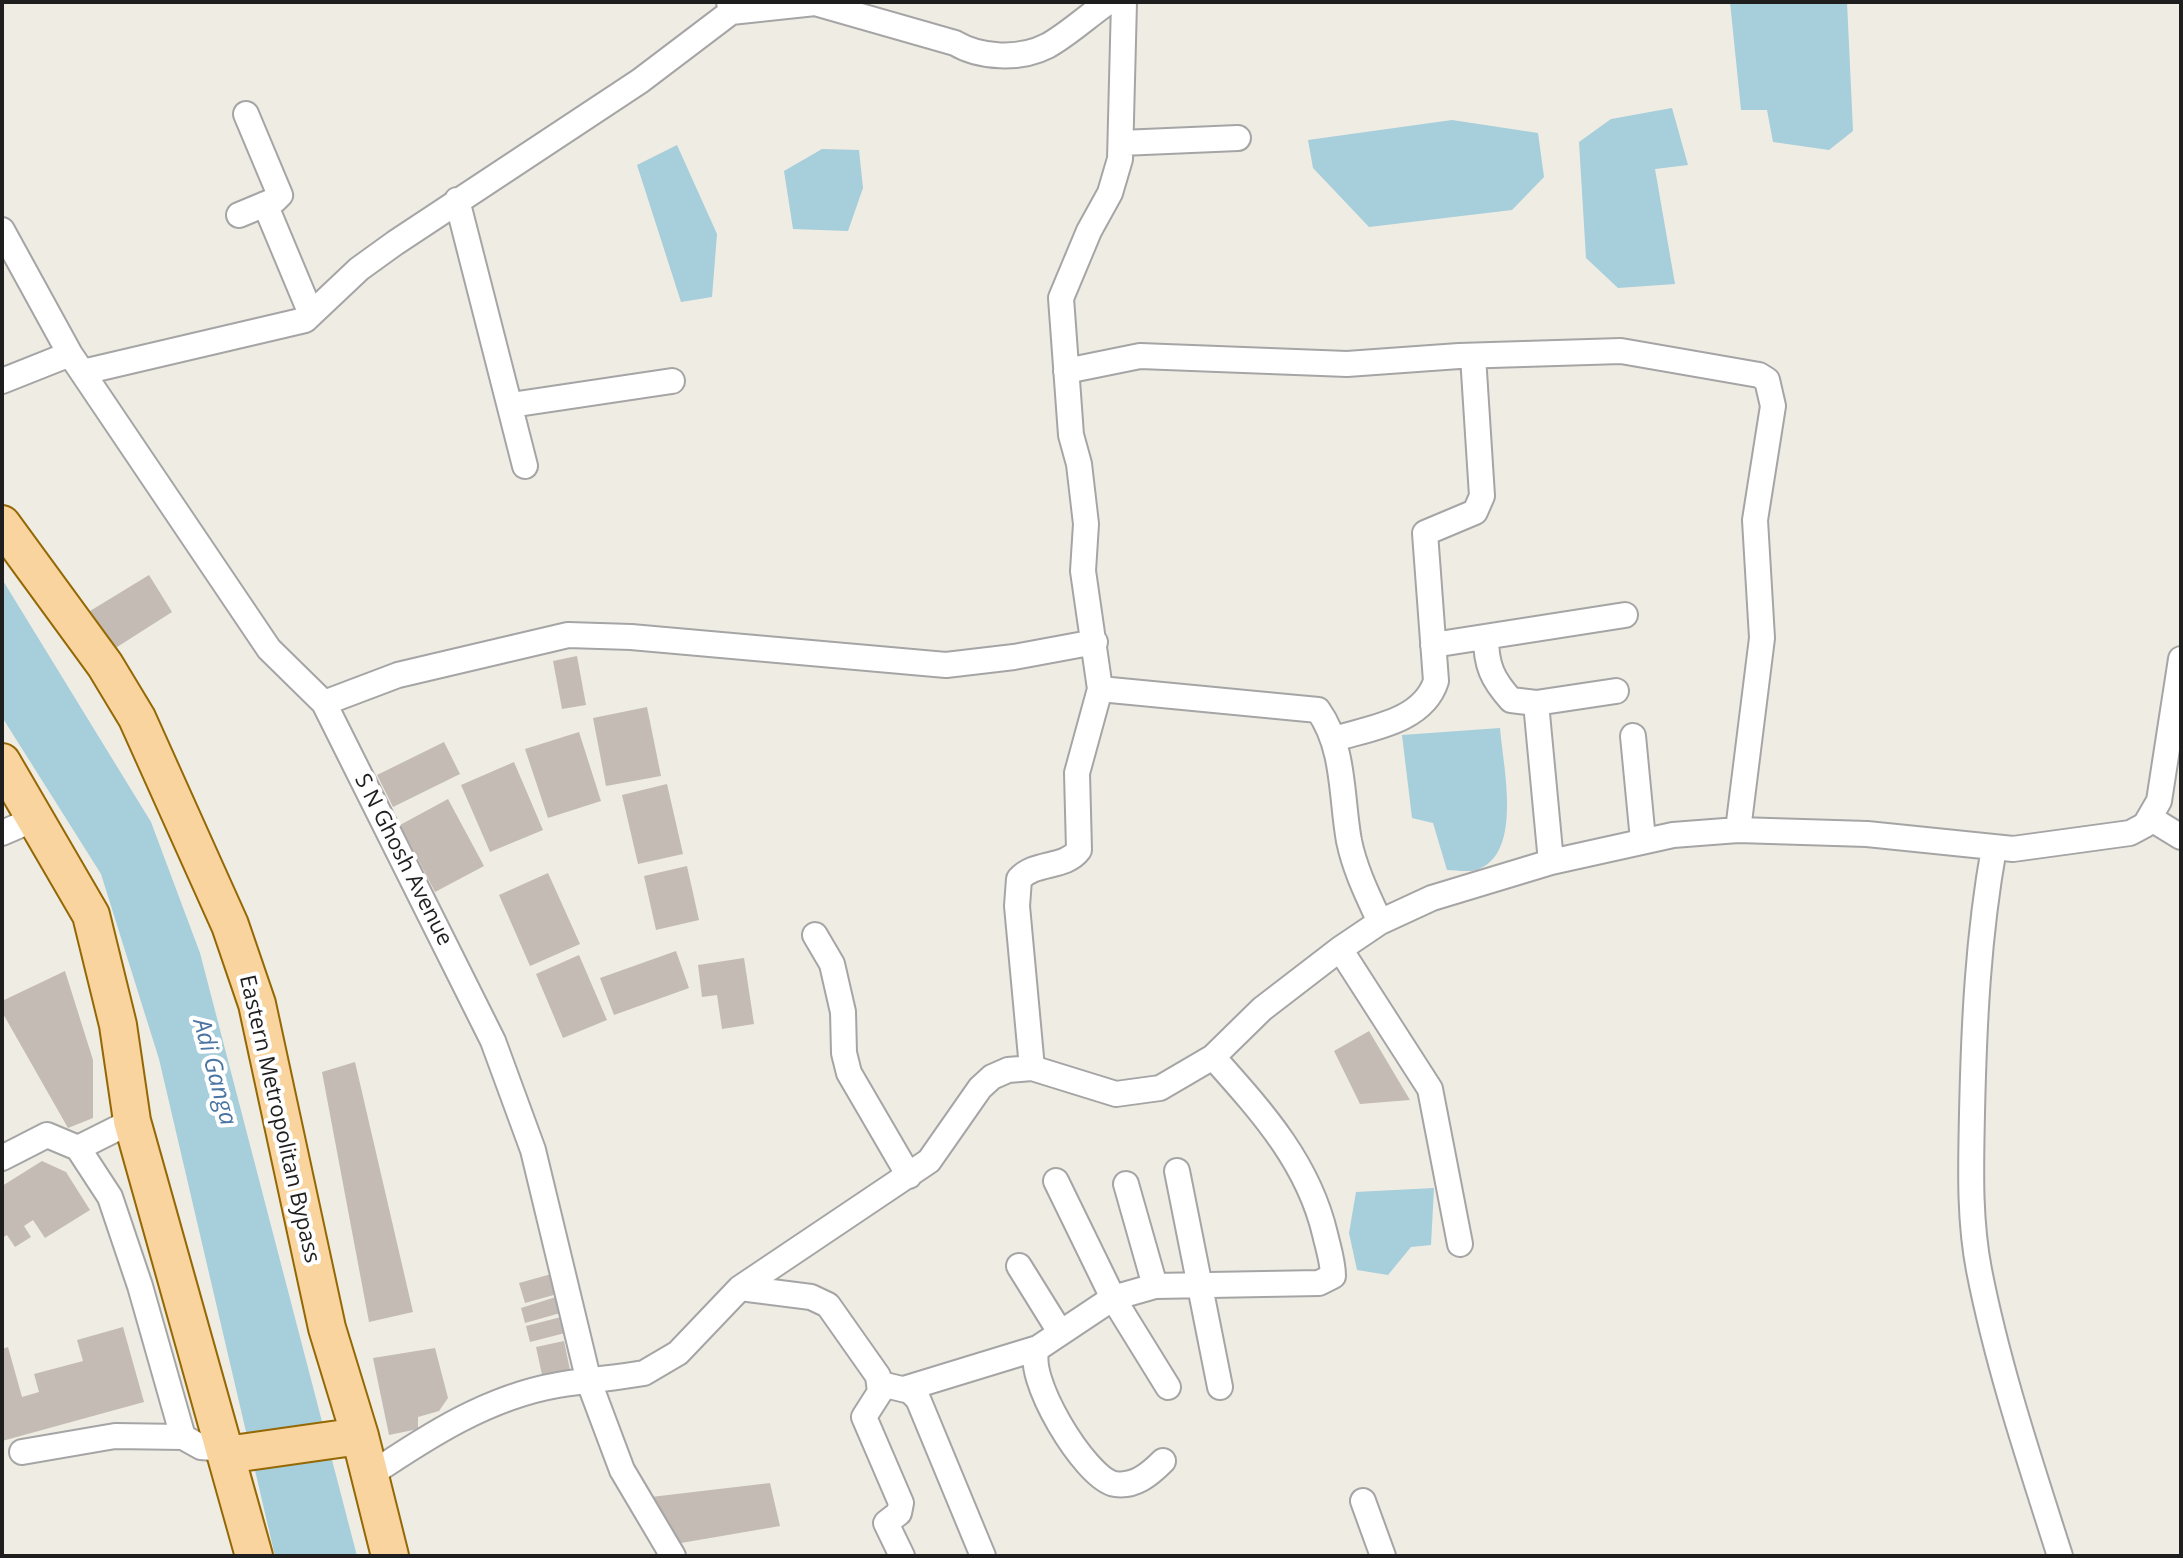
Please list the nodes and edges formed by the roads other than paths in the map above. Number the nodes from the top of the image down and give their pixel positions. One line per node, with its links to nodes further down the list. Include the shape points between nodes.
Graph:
1 (1108, 2): 3 (street, via 1046,46 998,55 972,53 955,43 815,3)
2 (1124, 2): 6 (street)
3 (730, 7): 7 (street, via 640,81)
4 (246, 114): 8 (street, via 279,191 278,198)
5 (1238, 138): 6 (street)
6 (1121, 143): 14 (street, via 1110,193 1061,298)
7 (457, 200): 11 (street, via 359,269); 17 (street)
8 (265, 204): 9 (street); 11 (street)
9 (239, 215)
10 (2, 230): 13 (street, S N Ghosh Avenue)
11 (311, 314): 13 (street, via 254,334 123,360)
12 (1473, 356): 14 (street, via 1347,364 1140,356); 23 (street, via 1482,496 1475,512 1425,533); 34 (street, via 1621,351 1767,380 1773,406 1755,520 1762,638)
13 (76, 363): 15 (street); 27 (street, S N Ghosh Avenue, via 269,649)
14 (1066, 371): 22 (street, via 1086,524 1083,571)
15 (2, 381)
16 (672, 381): 17 (street)
17 (511, 405): 18 (street)
18 (525, 466)
19 (2, 524): 64 (main road, Eastern Metropolitan Bypass, via 105,665 137,718 230,925 257,1004 327,1328)
20 (1625, 615): 21 (street)
21 (1486, 637): 23 (street); 28 (street, via 1486,665 1499,687 1511,700)
22 (1095, 642): 25 (street); 27 (street, via 946,665 568,635 398,675)
23 (1433, 645): 30 (street, via 1432,696 1408,716)
24 (2181, 659): 33 (street, via 2162,785)
25 (1100, 689): 30 (street, via 1318,710); 44 (street, via 1077,773 1079,850 1072,858 1033,868 1019,879)
26 (1616, 691): 28 (street)
27 (324, 703): 60 (street, S N Ghosh Avenue, via 465,982 521,1111)
28 (1536, 703): 39 (street)
29 (1633, 736): 37 (street)
30 (1334, 739): 40 (street, via 1350,843)
31 (2, 762): 32 (main road)
32 (37, 818): 35 (street); 45 (main road, via 91,915 118,1025)
33 (2150, 818): 36 (street); 38 (street, via 2122,836)
34 (1738, 830): 37 (street); 38 (street, via 1890,836)
35 (2, 833)
36 (2181, 837)
37 (1643, 840): 39 (street)
38 (1994, 848): 77 (street, via 1974,1004 1971,1205 2000,1363)
39 (1551, 862): 40 (street, via 1432,898)
40 (1380, 922): 42 (street)
41 (815, 935): 49 (street, via 832,964 849,1073)
42 (1340, 949): 43 (street, via 1262,1009); 52 (street, via 1430,1089)
43 (1213, 1057): 44 (street, via 1160,1088 1133,1093 1104,1091); 54 (street, via 1250,1098 1307,1179 1333,1272 1332,1279 1319,1283)
44 (1032, 1068): 49 (street, via 992,1077 937,1153)
45 (132, 1121): 46 (street); 67 (main road)
46 (78, 1148): 47 (street, via 47,1135); 65 (street, via 110,1197)
47 (2, 1158)
48 (1177, 1171): 54 (street)
49 (909, 1176): 56 (street)
50 (1056, 1181): 57 (street)
51 (1126, 1184): 55 (street)
52 (1460, 1244)
53 (1019, 1266): 58 (street)
54 (1198, 1285): 55 (street); 63 (street)
55 (1155, 1286): 57 (street)
56 (740, 1288): 60 (street, via 689,1343 656,1368); 61 (street, via 822,1301)
57 (1113, 1298): 58 (street); 62 (street)
58 (1060, 1332): 59 (street)
59 (1038, 1348): 61 (street); 68 (street, via 1038,1378 1089,1468 1115,1484 1131,1483)
60 (589, 1382): 69 (street, via 536,1390 479,1410); 73 (street, S N Ghosh Avenue, via 622,1470)
61 (893, 1386): 74 (street, via 880,1392 864,1417 901,1503 899,1513 886,1523); 75 (street, via 918,1399)
62 (1168, 1387)
63 (1220, 1387)
64 (360, 1436): 67 (main road); 69 (main road, Eastern Metropolitan Bypass)
65 (183, 1437): 66 (street, via 115,1436); 67 (street, via 192,1445)
66 (22, 1452)
67 (225, 1452): 71 (main road)
68 (1163, 1461)
69 (370, 1475): 72 (main road, Eastern Metropolitan Bypass)
70 (1363, 1501): 76 (street)
71 (254, 1556)
72 (390, 1556)
73 (673, 1556)
74 (902, 1556)
75 (983, 1556)
76 (1383, 1556)
77 (2060, 1556)

